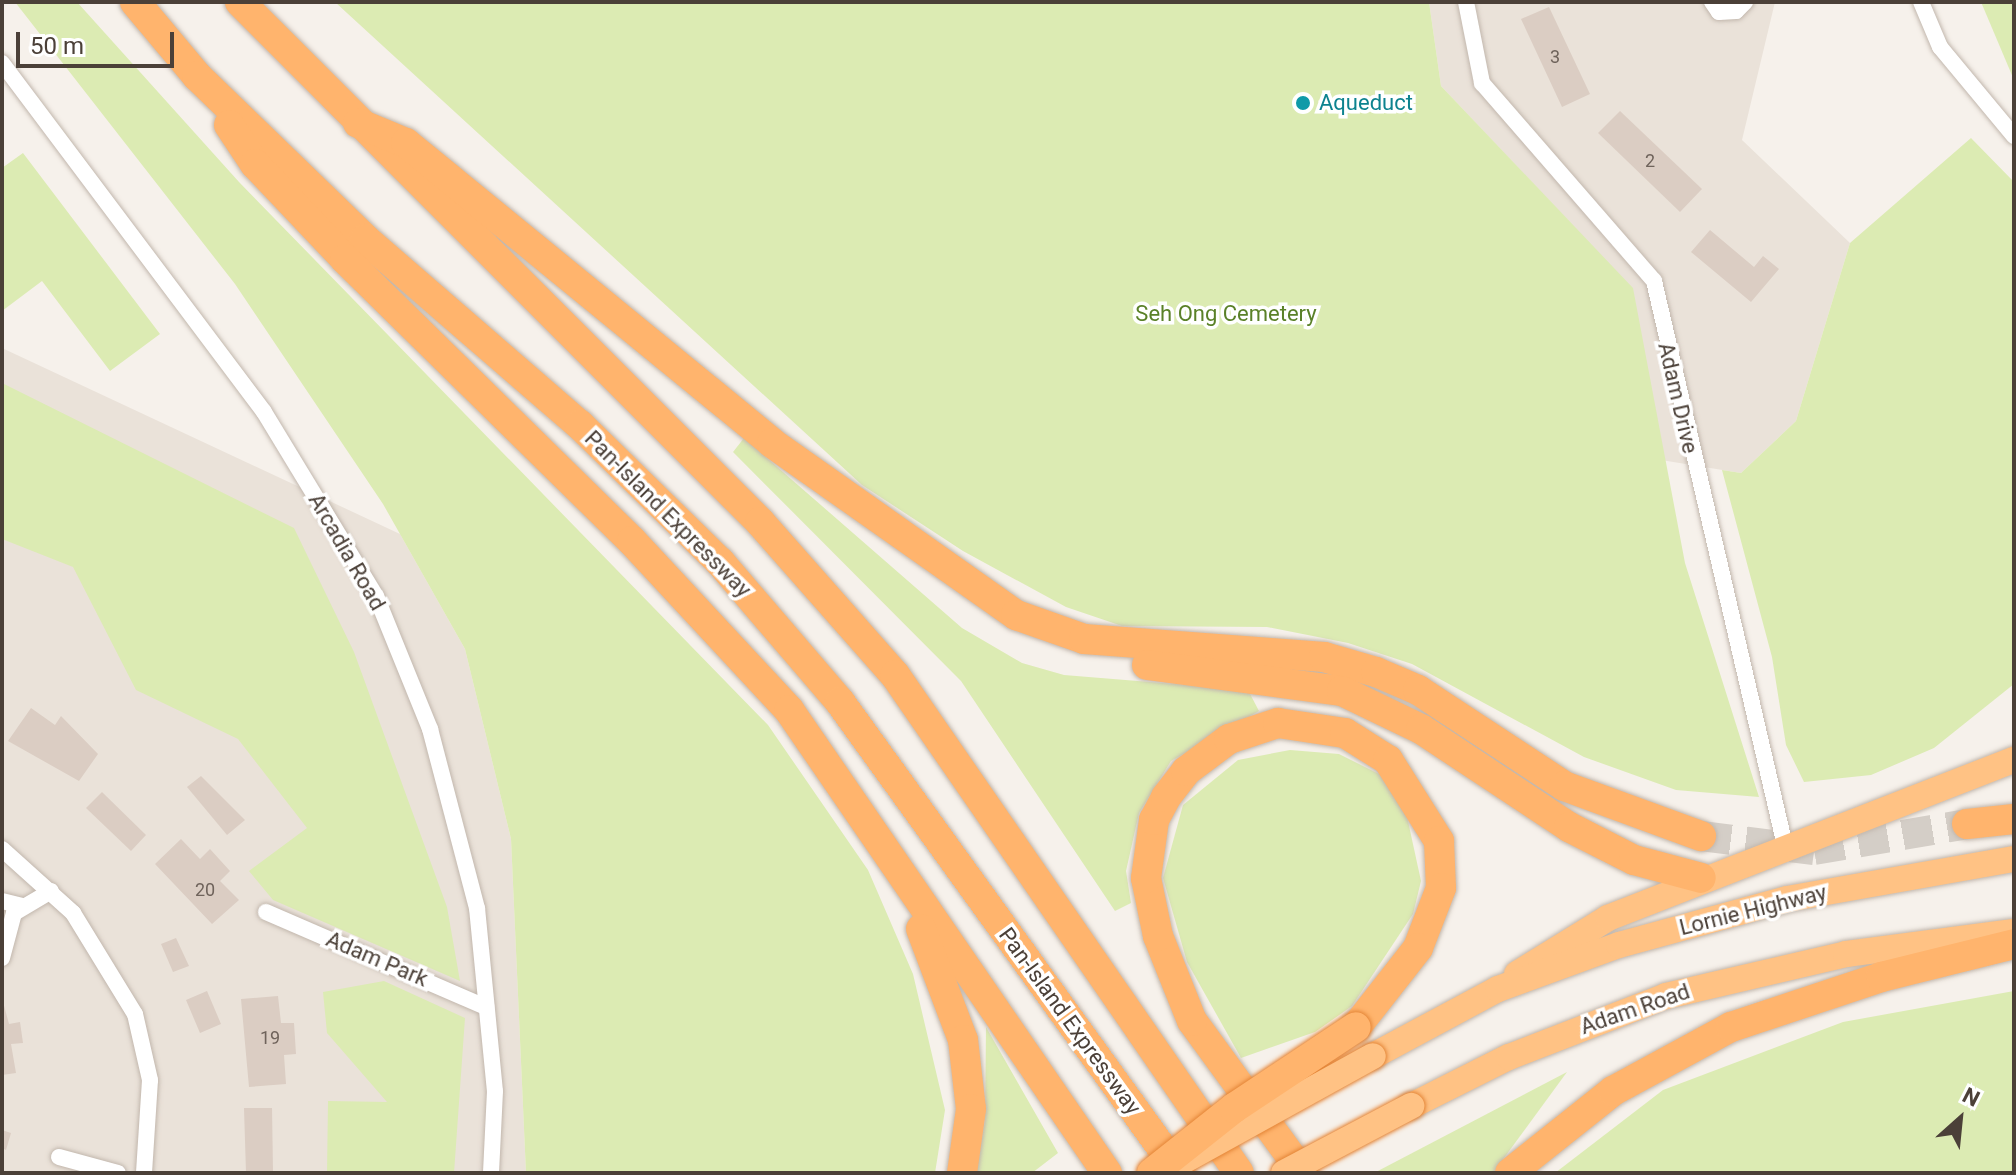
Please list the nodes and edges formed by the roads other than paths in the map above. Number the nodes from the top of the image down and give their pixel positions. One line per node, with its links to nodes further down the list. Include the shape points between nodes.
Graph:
1 (135, 2): 8 (highway, Pan-Island Expressway)
2 (240, 2): 9 (highway)
3 (1466, 2): 18 (street, Adam Drive, via 1482,83 1654,281)
4 (1712, 2): 5 (street, via 1719,12 1736,11)
5 (1745, 2)
6 (1921, 2): 10 (street, via 1940,47)
7 (2, 63): 29 (street, Arcadia Road, via 264,412 376,596 430,729 477,908)
8 (197, 76): 15 (highway, via 255,164 736,651); 38 (highway, Pan-Island Expressway, via 720,562 840,702)
9 (358, 123): 11 (highway, via 406,143 863,512 982,596); 39 (highway, via 760,522 895,675)
10 (2014, 136)
11 (1084, 639): 16 (highway, via 1324,657 1376,672 1418,690 1564,786); 20 (highway, via 1096,651 1148,665 1342,691 1421,729 1569,827 1634,860)
12 (2007, 767): 18 (highway)
13 (2014, 819): 14 (highway)
14 (1967, 824)
15 (879, 835): 34 (highway, via 952,997 963,1040 971,1109); 35 (highway)
16 (1701, 836)
17 (2, 849): 21 (street)
18 (1786, 850): 20 (highway)
19 (2014, 859): 28 (highway, Lornie Highway, via 1787,899 1619,945)
20 (1701, 878): 28 (highway, via 1578,932)
21 (51, 891): 23 (street); 32 (street, via 99,945 135,1014 150,1080)
22 (2, 901): 23 (street)
23 (22, 906): 27 (street)
24 (266, 912): 29 (street, Adam Park)
25 (2014, 932): 40 (highway, Adam Road, bridge, via 1846,954 1666,996 1509,1057)
26 (2014, 944): 42 (highway, via 1881,977 1731,1027 1613,1091)
27 (2, 958)
28 (1498, 989): 37 (highway, bridge)
29 (486, 1007): 33 (street, Arcadia Road, via 495,1091)
30 (59, 1157): 31 (street)
31 (118, 1173)
32 (144, 1173)
33 (491, 1173)
34 (962, 1173)
35 (1107, 1173)
36 (1152, 1173): 41 (highway, bridge, via 1234,1108 1356,1027 1418,948 1441,888 1439,841 1388,760 1345,733 1278,723 1229,739 1186,771 1154,820 1146,878 1158,936 1192,1021)
37 (1160, 1173)
38 (1180, 1173)
39 (1239, 1173)
40 (1284, 1173)
41 (1303, 1173)
42 (1510, 1173)

